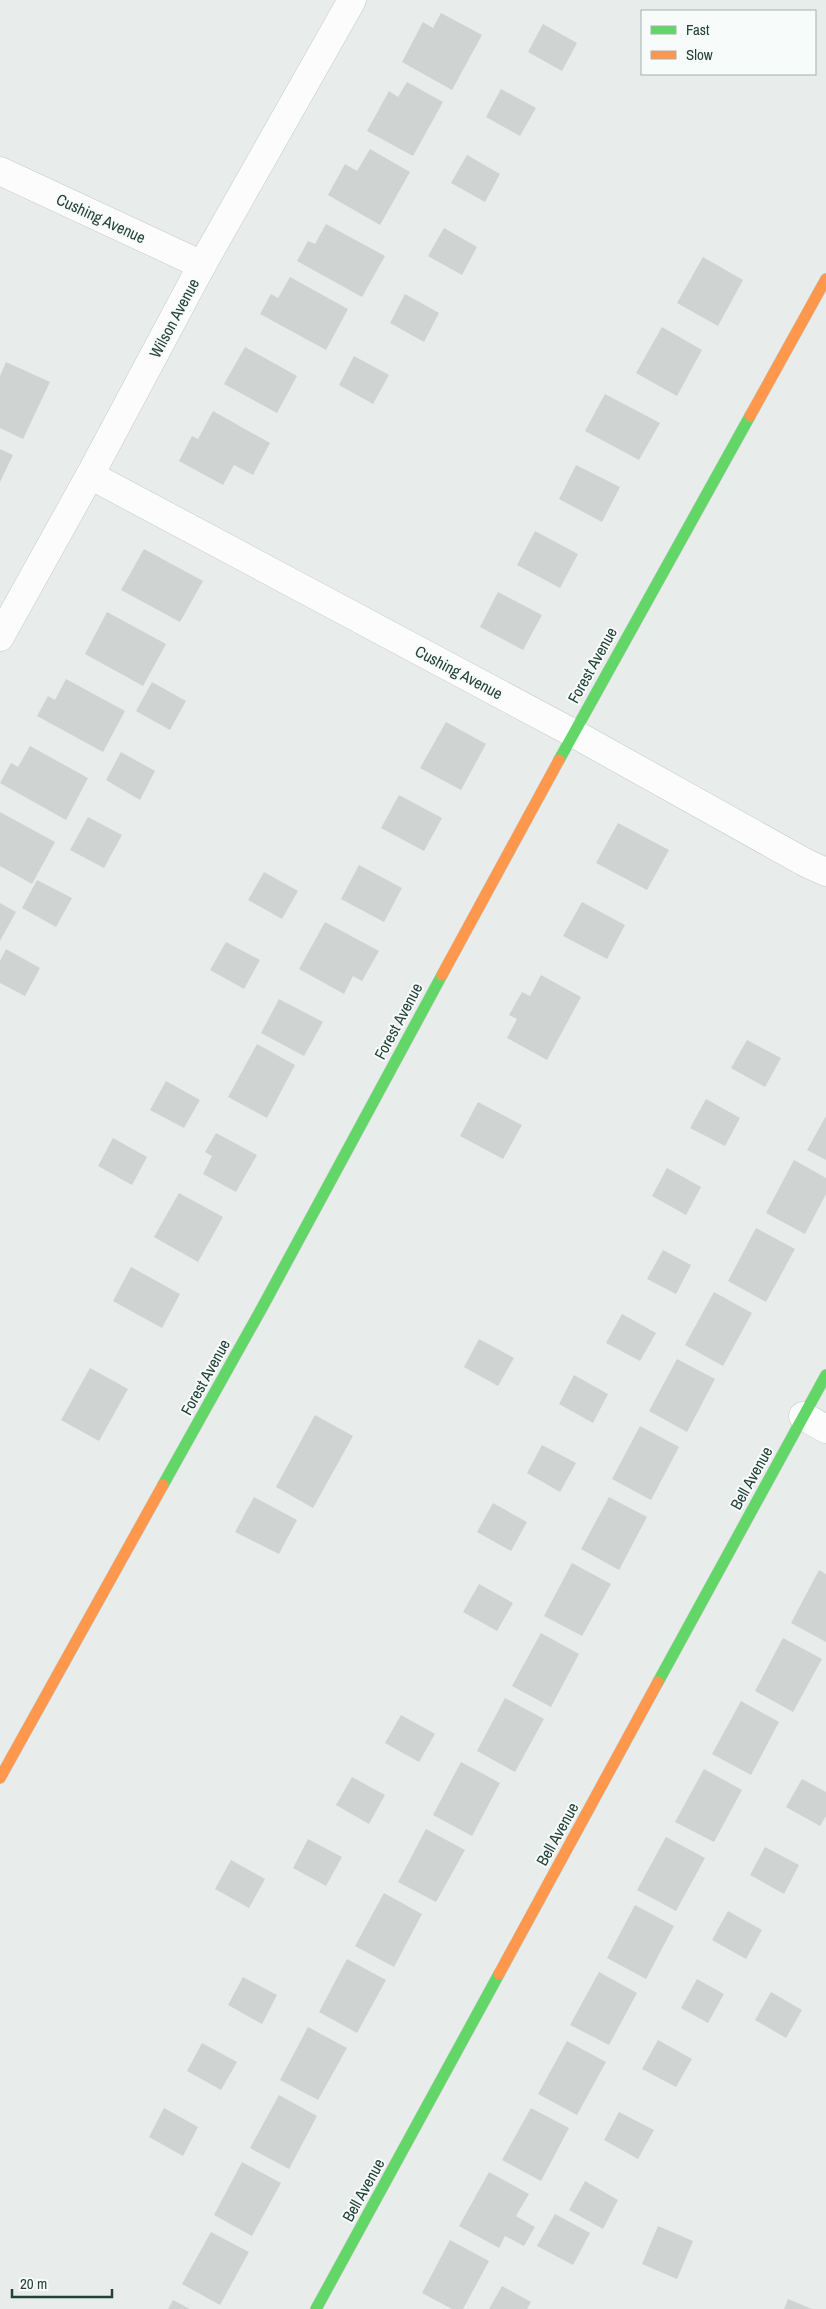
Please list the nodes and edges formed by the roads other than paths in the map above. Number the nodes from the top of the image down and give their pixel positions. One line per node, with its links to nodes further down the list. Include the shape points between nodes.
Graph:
1 (352, 0): 3 (street, Wilson Avenue)
2 (0, 171): 3 (street, Cushing Avenue)
3 (202, 265): 5 (street, Wilson Avenue)
4 (826, 280): 7 (street, Forest Avenue)
5 (90, 475): 6 (street, Wilson Avenue); 7 (street, Cushing Avenue)
6 (0, 637)
7 (572, 733): 8 (street, Cushing Avenue); 11 (street, Forest Avenue, via 263,1306)
8 (826, 872)
9 (826, 1375): 10 (street, Bell Avenue)
10 (815, 1422): 12 (street, Bell Avenue)
11 (0, 1778)
12 (316, 2309)

